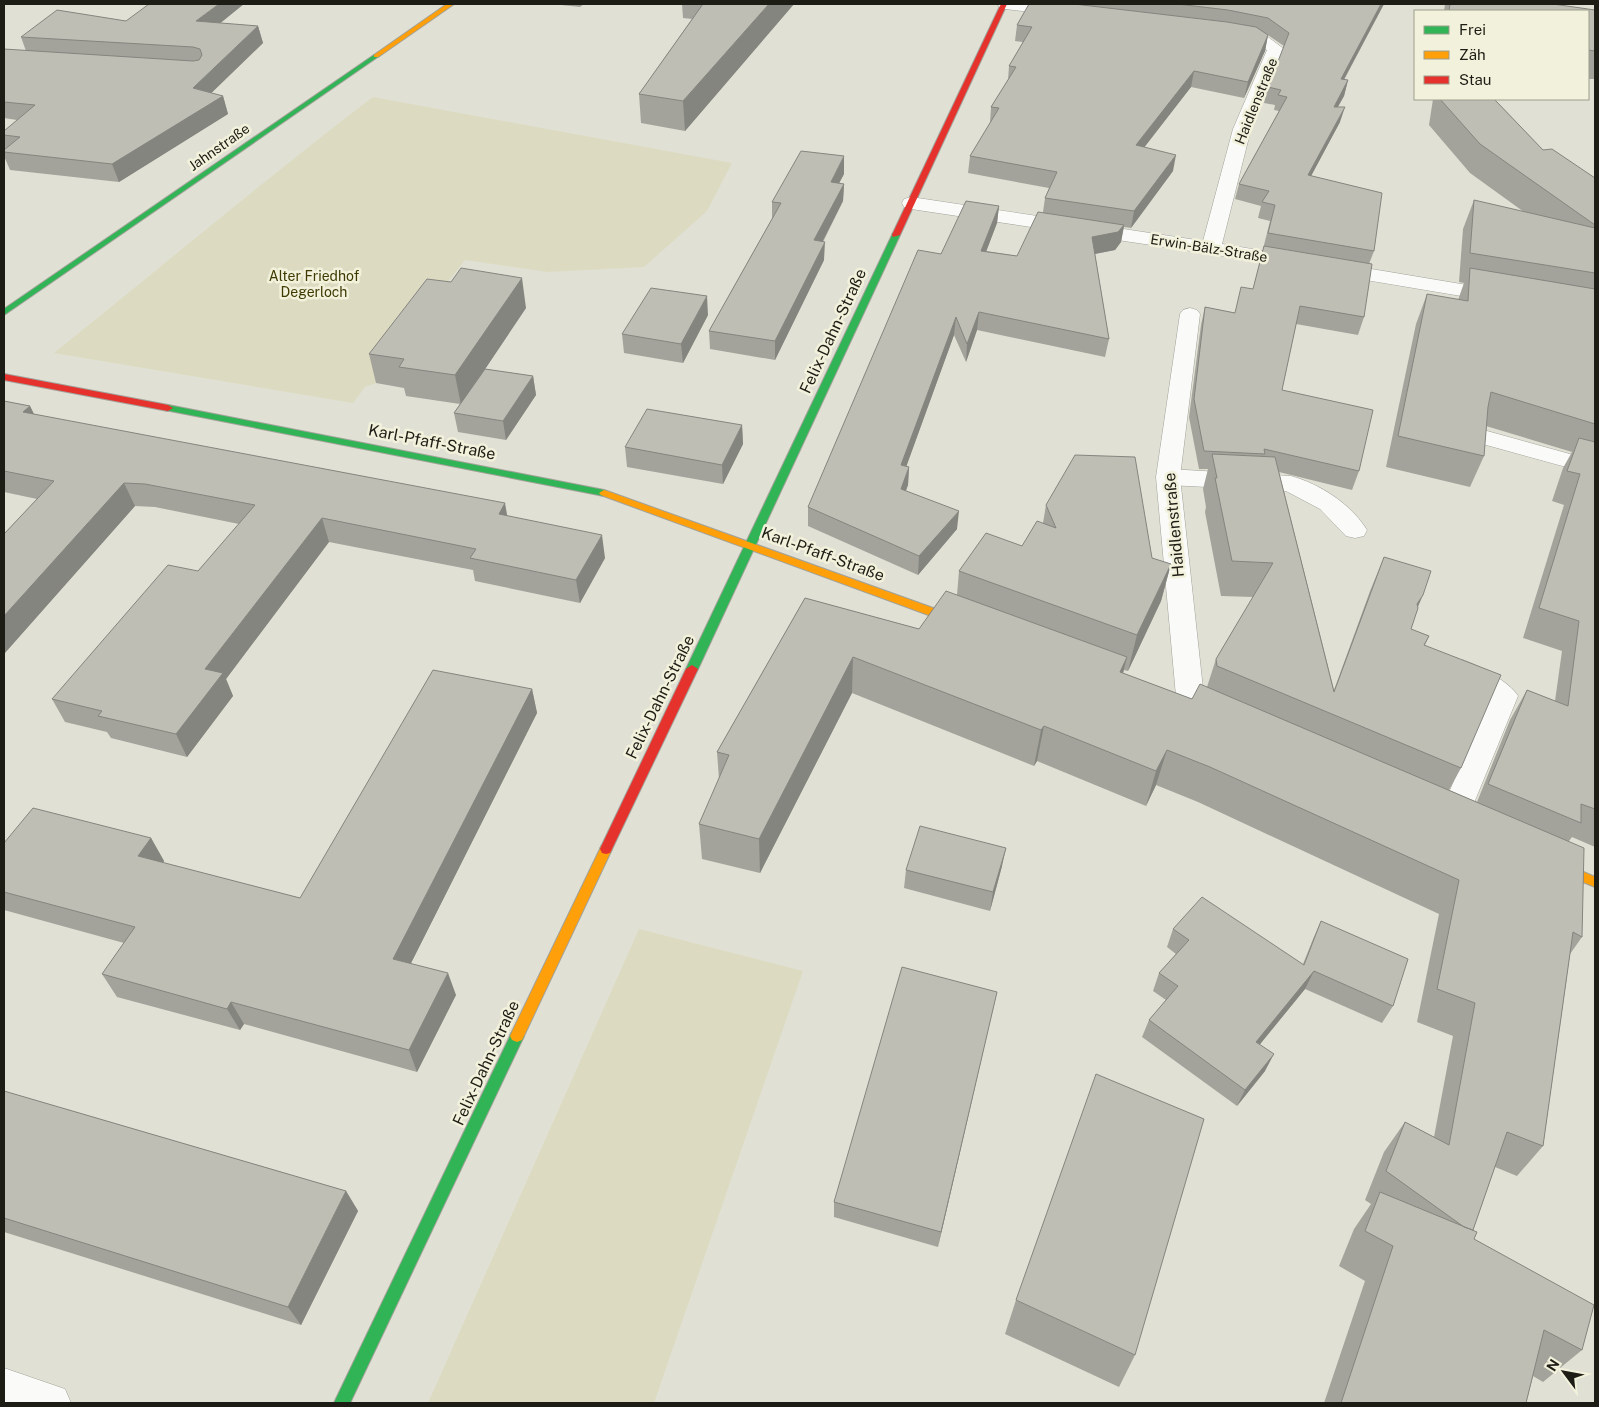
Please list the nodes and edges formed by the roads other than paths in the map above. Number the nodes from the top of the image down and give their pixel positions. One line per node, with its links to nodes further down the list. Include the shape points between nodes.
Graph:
1 (451, 4): 8 (street, Jahnstraße)
2 (1005, 4): 3 (street); 5 (street, Felix-Dahn-Straße)
3 (1081, 13)
4 (1215, 30): 6 (street, Haidlenstraße, via 1258,37 1276,49 1242,129)
5 (911, 203): 6 (street, Erwin-Bälz-Straße); 15 (street, Felix-Dahn-Straße)
6 (1211, 248): 7 (street, Erwin-Bälz-Straße)
7 (1516, 300)
8 (4, 314)
9 (1190, 314): 13 (street, Haidlenstraße)
10 (4, 377): 15 (street, Karl-Pfaff-Straße, via 598,491)
11 (1487, 438): 12 (street)
12 (1595, 468)
13 (1168, 476): 14 (street, via 1291,484 1328,503); 18 (street, Haidlenstraße)
14 (1355, 530)
15 (751, 544): 16 (street, Karl-Pfaff-Straße); 24 (street, Felix-Dahn-Straße)
16 (976, 628)
17 (1440, 655): 19 (street, via 1504,696)
18 (1191, 707)
19 (1452, 820)
20 (1542, 859): 21 (street)
21 (1595, 882)
22 (4, 1388): 23 (street)
23 (50, 1403)
24 (342, 1403)

